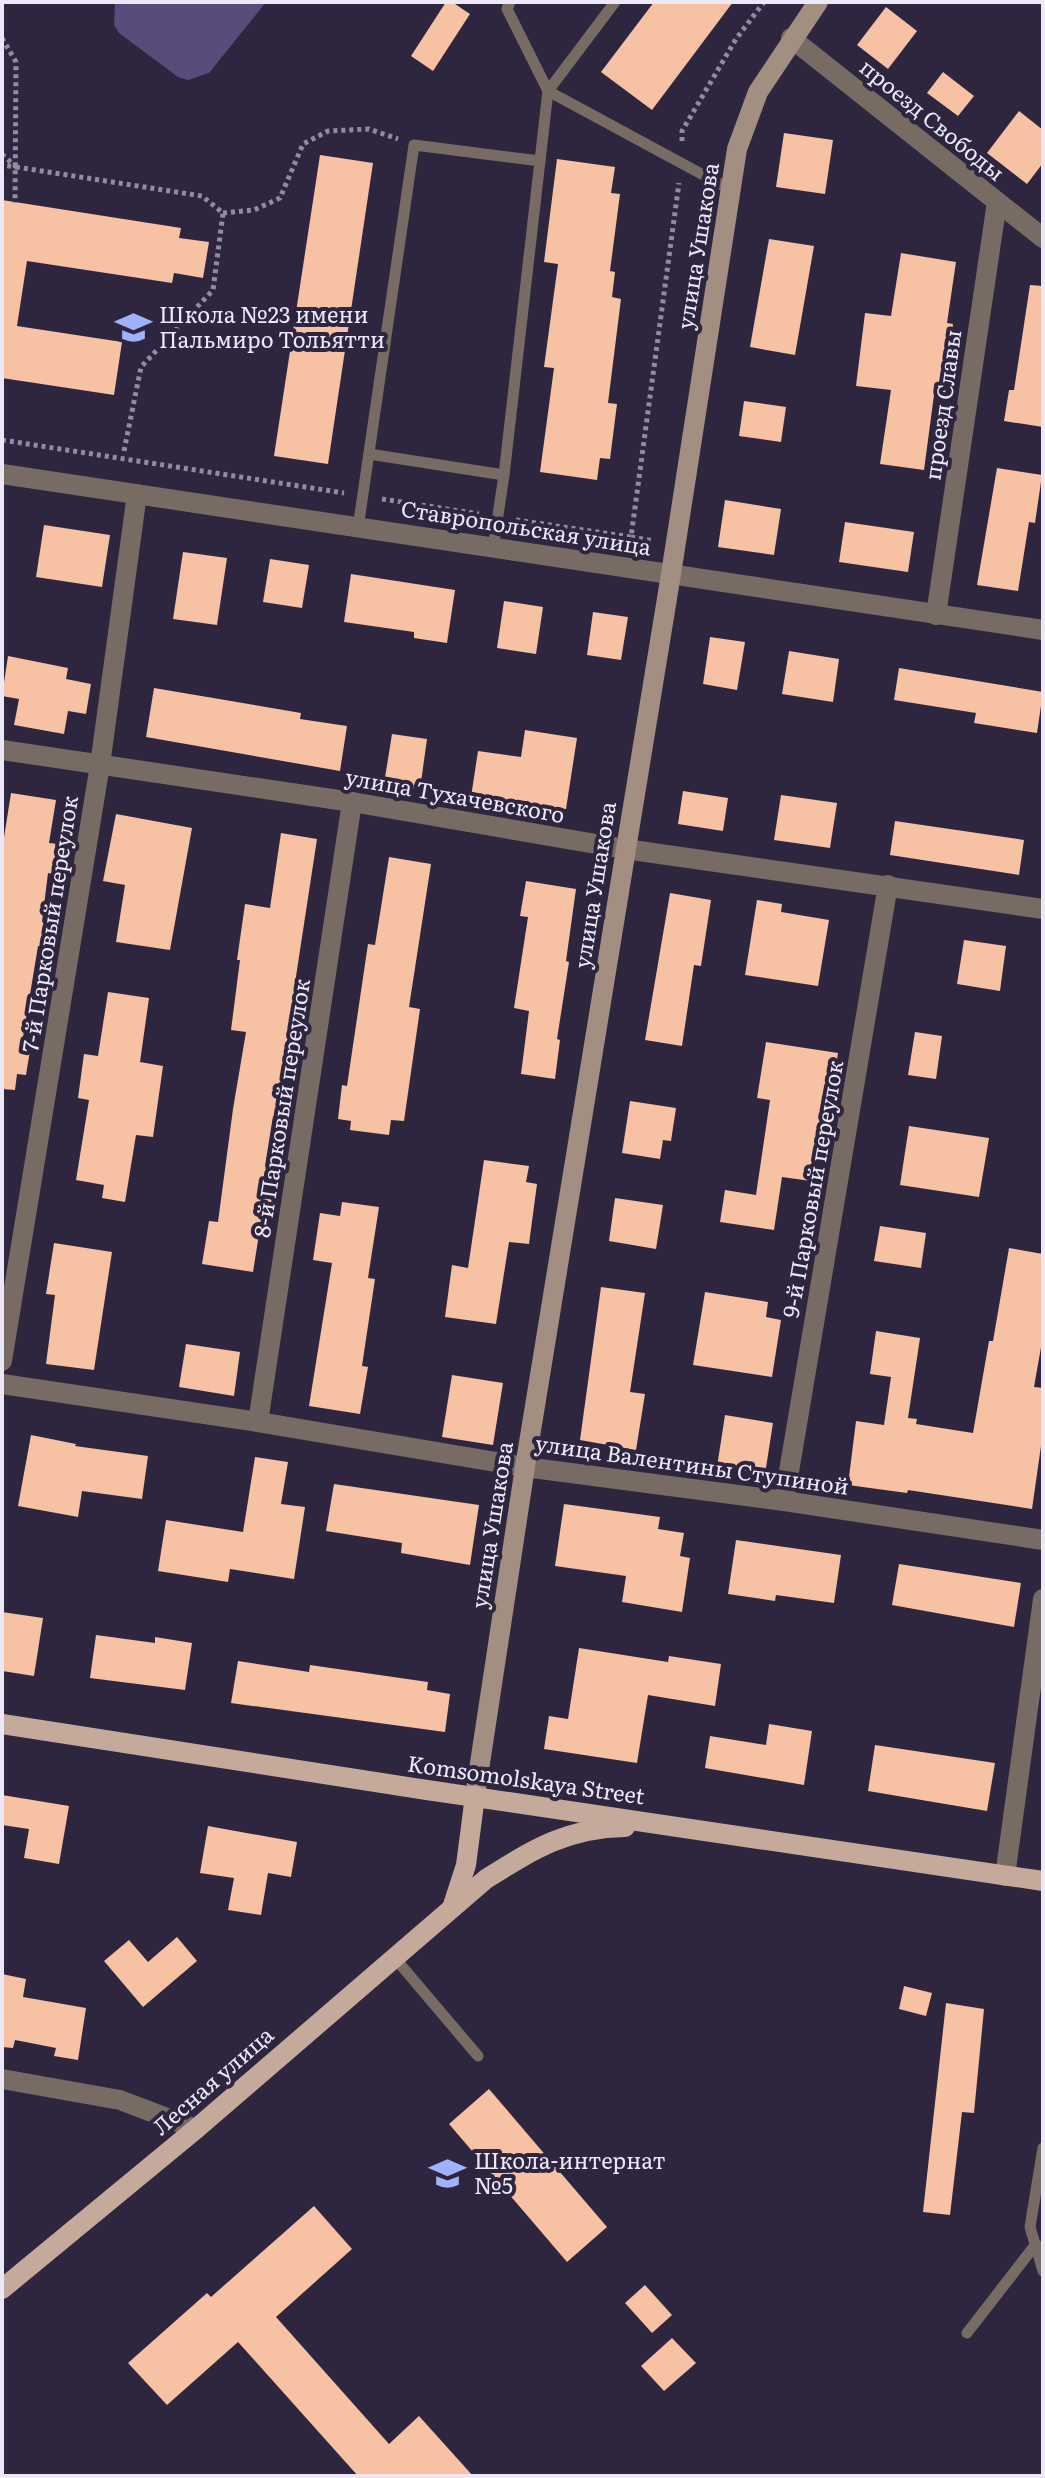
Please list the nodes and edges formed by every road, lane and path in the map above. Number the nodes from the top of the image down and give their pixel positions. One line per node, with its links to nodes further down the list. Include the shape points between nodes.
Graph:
1 (510, 2): 7 (lane, via 507,9)
2 (615, 2): 7 (lane)
3 (764, 2): 11 (path, via 682,131)
4 (818, 2): 6 (street, улица Ушакова)
5 (2, 38): 13 (path, via 16,62)
6 (791, 38): 14 (street, улица Ушакова, via 758,92 737,149); 15 (street, проезд Свободы)
7 (548, 91): 10 (lane); 11 (lane)
8 (414, 145): 10 (lane); 17 (path, via 369,129 328,131 303,144 280,198 254,210); 21 (lane)
9 (2, 154): 13 (path)
10 (540, 161): 23 (lane)
11 (681, 163): 14 (lane); 26 (path, via 631,537)
12 (2, 165): 13 (path)
13 (16, 167): 16 (path); 17 (path, via 202,196)
14 (731, 190): 29 (street, улица Ушакова)
15 (997, 202): 18 (street, проезд Свободы); 30 (street, проезд Славы)
16 (15, 203)
17 (223, 213): 20 (path, via 213,290 141,367)
18 (1043, 238)
19 (2, 440): 25 (path)
20 (124, 451)
21 (369, 454): 23 (lane); 25 (lane)
22 (2, 474): 24 (street, Ставропольская улица)
23 (504, 475): 26 (lane)
24 (137, 494): 27 (street, Ставропольская улица); 33 (street, 7-й Парковый переулок)
25 (363, 495): 26 (path); 27 (lane)
26 (498, 517): 28 (lane)
27 (358, 528): 28 (street, Ставропольская улица)
28 (493, 548): 29 (street, Ставропольская улица)
29 (671, 574): 30 (street, Ставропольская улица); 35 (street, улица Ушакова)
30 (936, 615): 31 (street, Ставропольская улица)
31 (1043, 630)
32 (2, 750): 33 (street, улица Тухачевского)
33 (100, 765): 34 (street, улица Тухачевского); 38 (street, 7-й Парковый переулок)
34 (352, 802): 35 (street, улица Тухачевского); 40 (street, 8-й Парковый переулок)
35 (625, 849): 36 (street, улица Тухачевского); 41 (street, улица Ушакова)
36 (888, 885): 37 (street, улица Тухачевского); 42 (street, 9-й Парковый переулок)
37 (1043, 909)
38 (2, 1361)
39 (2, 1384): 40 (street, улица Валентины Ступиной)
40 (258, 1422): 41 (street, улица Валентины Ступиной)
41 (525, 1467): 42 (street, улица Валентины Ступиной); 46 (street, улица Ушакова)
42 (784, 1501): 43 (street, улица Валентины Ступиной)
43 (1043, 1540)
44 (1043, 1599): 48 (street)
45 (2, 1724): 46 (main road, Komsomolskaya Street)
46 (475, 1796): 47 (main road, Komsomolskaya Street); 50 (main road, via 466,1865)
47 (673, 1826): 48 (main road, Komsomolskaya Street); 50 (main road, Лесная улица, via 608,1827 563,1836 486,1879)
48 (1005, 1876): 49 (main road, Komsomolskaya Street)
49 (1043, 1881)
50 (453, 1907): 51 (main road, Лесная улица)
51 (394, 1957): 52 (lane); 54 (main road, Лесная улица)
52 (478, 2056)
53 (2, 2079): 54 (street, via 120,2100)
54 (196, 2129): 58 (main road, Лесная улица)
55 (1043, 2148): 56 (lane, via 1030,2227)
56 (1036, 2244): 57 (lane); 59 (lane)
57 (1043, 2271)
58 (2, 2289)
59 (967, 2333)

